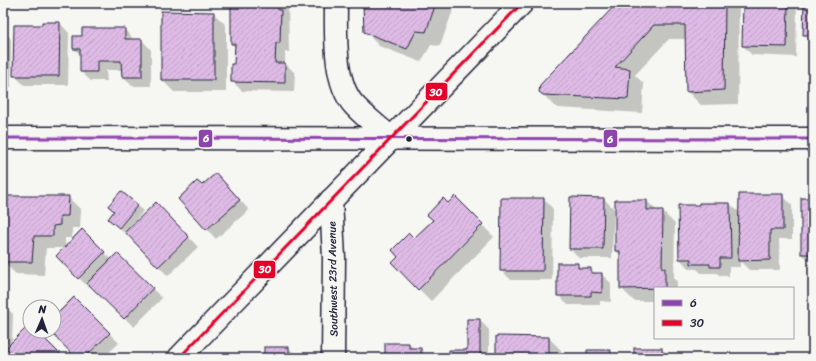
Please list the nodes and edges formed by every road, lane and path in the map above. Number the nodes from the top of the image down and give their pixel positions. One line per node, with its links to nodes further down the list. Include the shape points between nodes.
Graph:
1 (336, 3): 4 (street, via 336,52 342,81 353,104)
2 (522, 3): 4 (street)
3 (3, 138): 4 (street)
4 (391, 138): 5 (street); 6 (street)
5 (813, 139)
6 (331, 200): 7 (street); 8 (street, Southwest 23rd Avenue, via 334,258)
7 (179, 358)
8 (333, 358)

